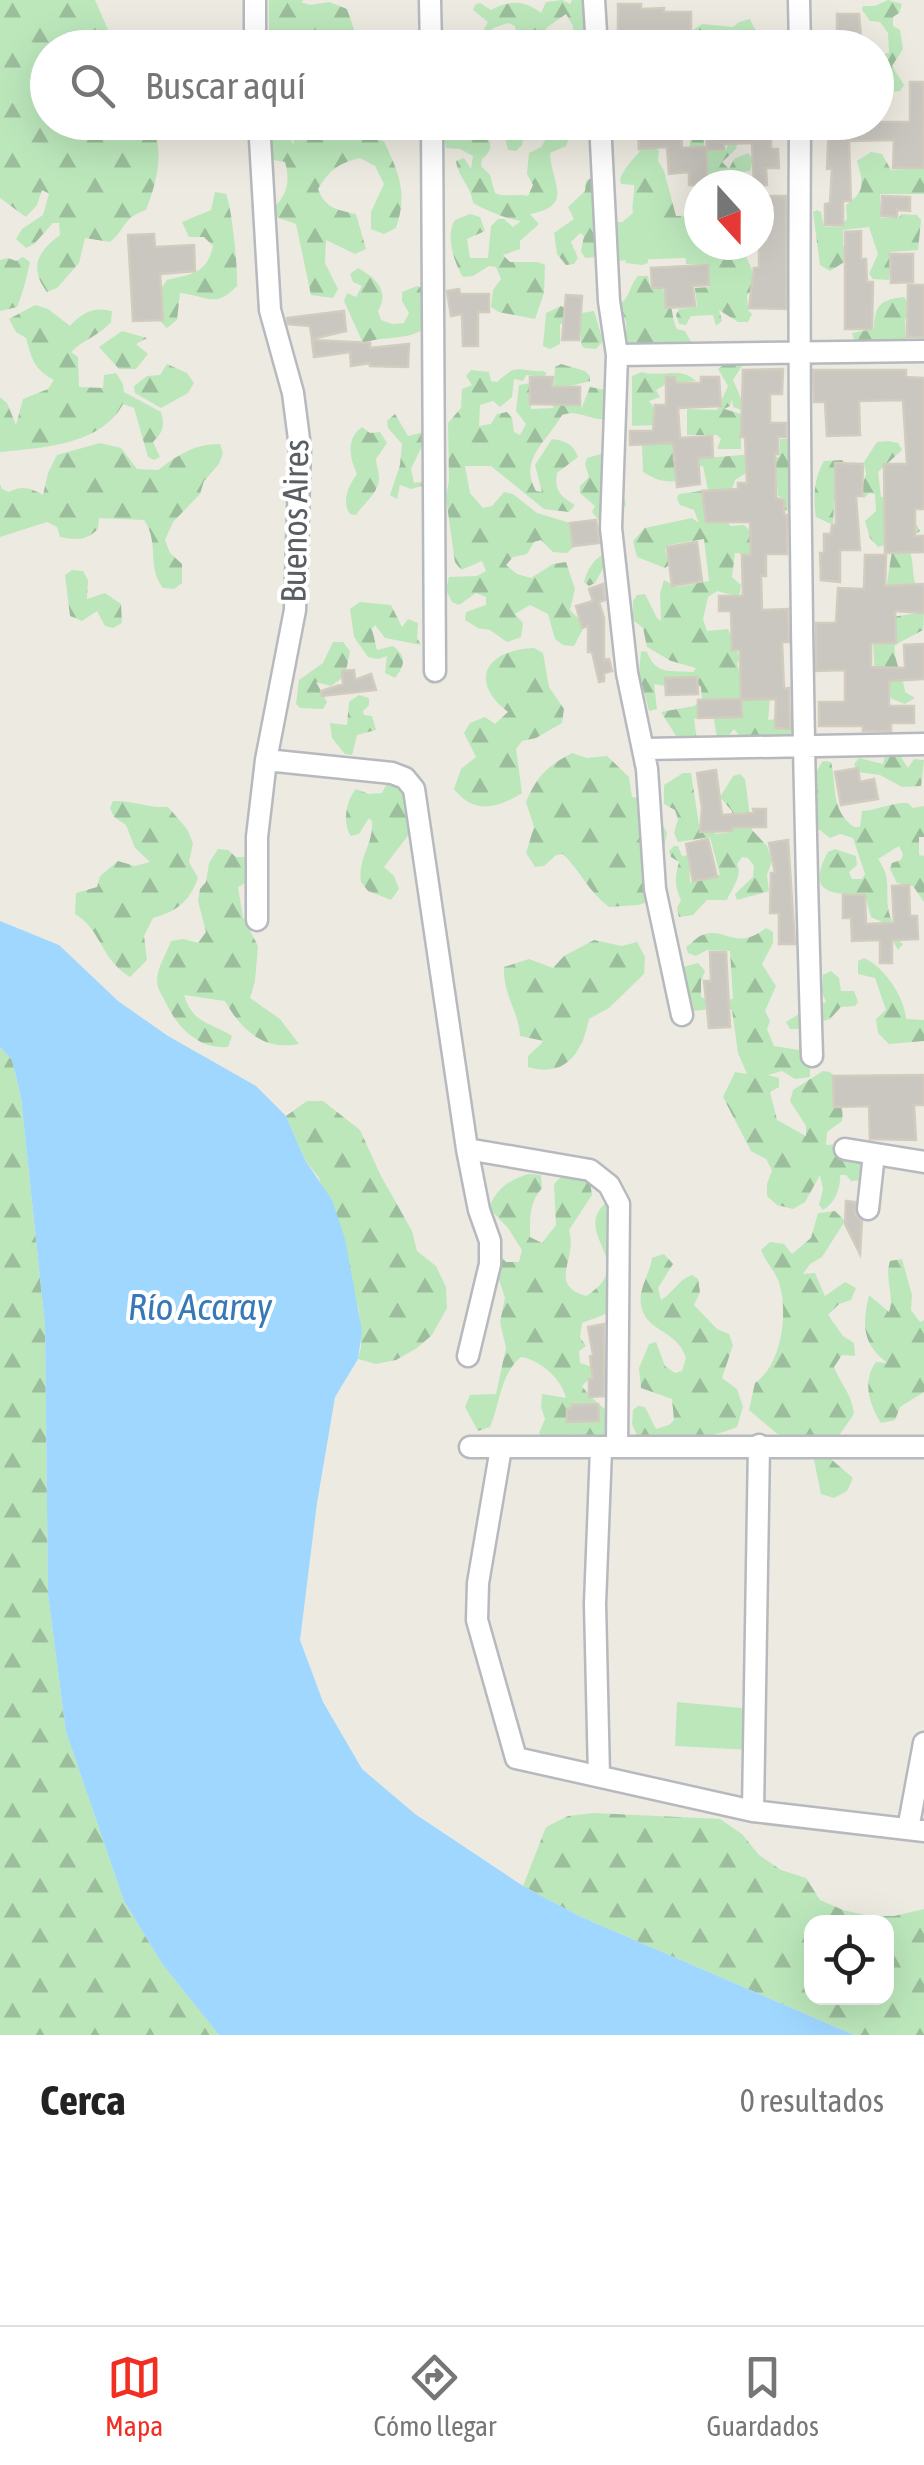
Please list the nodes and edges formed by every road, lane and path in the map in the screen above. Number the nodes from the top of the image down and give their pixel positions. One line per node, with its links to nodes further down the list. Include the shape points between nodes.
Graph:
1 (255, 0): 5 (street)
2 (430, 0): 6 (street)
3 (594, 0): 7 (street)
4 (799, 0): 8 (street)
5 (256, 30)
6 (431, 30)
7 (595, 30)
8 (800, 30)
9 (260, 140): 20 (street, Buenos Aires, via 270,310 300,447 295,610)
10 (432, 140): 16 (street)
11 (601, 140): 15 (street)
12 (800, 140): 14 (street)
13 (924, 350): 14 (street)
14 (798, 352): 15 (street); 18 (street)
15 (617, 356): 19 (street, via 610,528 627,673)
16 (435, 671)
17 (924, 744): 18 (street)
18 (802, 745): 19 (street); 23 (street)
19 (644, 748): 22 (street, via 655,888)
20 (266, 760): 21 (street, Buenos Aires); 24 (street, via 392,773 414,789)
21 (257, 920)
22 (682, 1015)
23 (812, 1056)
24 (468, 1149): 29 (street, via 490,1241); 34 (street, via 590,1170 619,1204)
25 (845, 1149): 26 (street)
26 (874, 1154): 27 (street); 28 (street)
27 (924, 1162)
28 (868, 1209)
29 (468, 1356)
30 (759, 1445): 31 (street); 34 (street); 37 (street)
31 (924, 1447)
32 (470, 1448): 33 (street)
33 (500, 1448): 34 (street); 36 (street, via 477,1620 514,1752 524,1762)
34 (609, 1448): 36 (street, via 595,1604)
35 (924, 1743): 38 (street)
36 (599, 1776): 37 (street)
37 (752, 1811): 38 (street)
38 (916, 1830)

